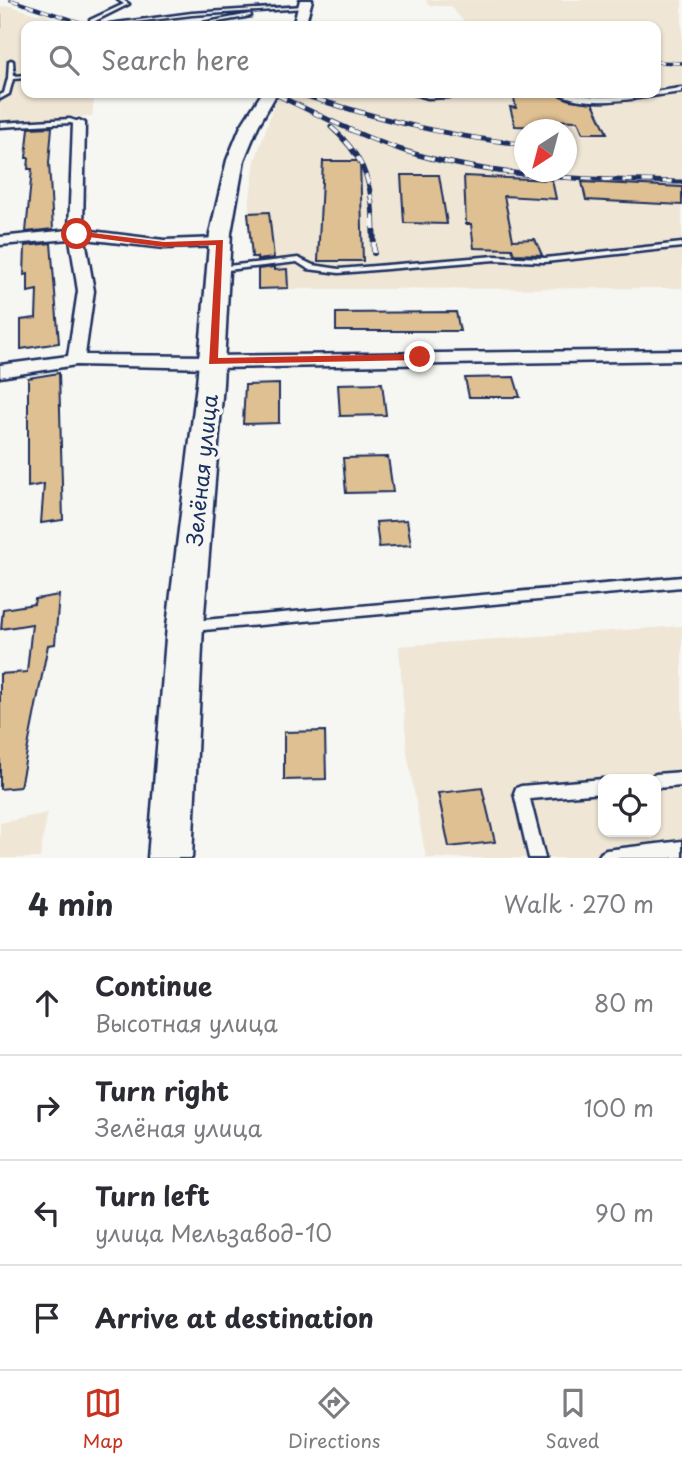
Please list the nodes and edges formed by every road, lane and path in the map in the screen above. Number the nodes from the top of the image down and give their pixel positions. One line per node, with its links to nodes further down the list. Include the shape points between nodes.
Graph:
1 (120, 0): 4 (lane, via 127,4)
2 (305, 4): 3 (lane); 7 (street)
3 (285, 9): 5 (lane); 6 (lane)
4 (92, 21)
5 (135, 21)
6 (217, 21)
7 (300, 21)
8 (12, 61): 10 (lane)
9 (21, 77): 10 (lane)
10 (11, 78): 13 (lane, via 6,94)
11 (682, 90): 12 (lane)
12 (661, 93)
13 (0, 97)
14 (265, 98): 20 (street, Зелёная улица, via 237,149 222,211)
15 (79, 123): 16 (lane); 17 (street)
16 (0, 125)
17 (77, 234): 18 (street); 20 (street); 22 (street, via 86,291)
18 (0, 241)
19 (682, 246): 20 (lane, via 545,260 495,258 340,271 298,260)
20 (219, 256): 23 (street, Зелёная улица)
21 (682, 355): 23 (street)
22 (76, 360): 23 (street); 24 (street)
23 (213, 362): 26 (street, Зелёная улица)
24 (0, 371)
25 (682, 582): 26 (lane)
26 (185, 626): 31 (street, Зелёная улица)
27 (682, 779): 28 (lane)
28 (661, 781)
29 (598, 786): 32 (lane, via 521,793)
30 (682, 849): 33 (lane)
31 (170, 858)
32 (537, 858)
33 (606, 858)

